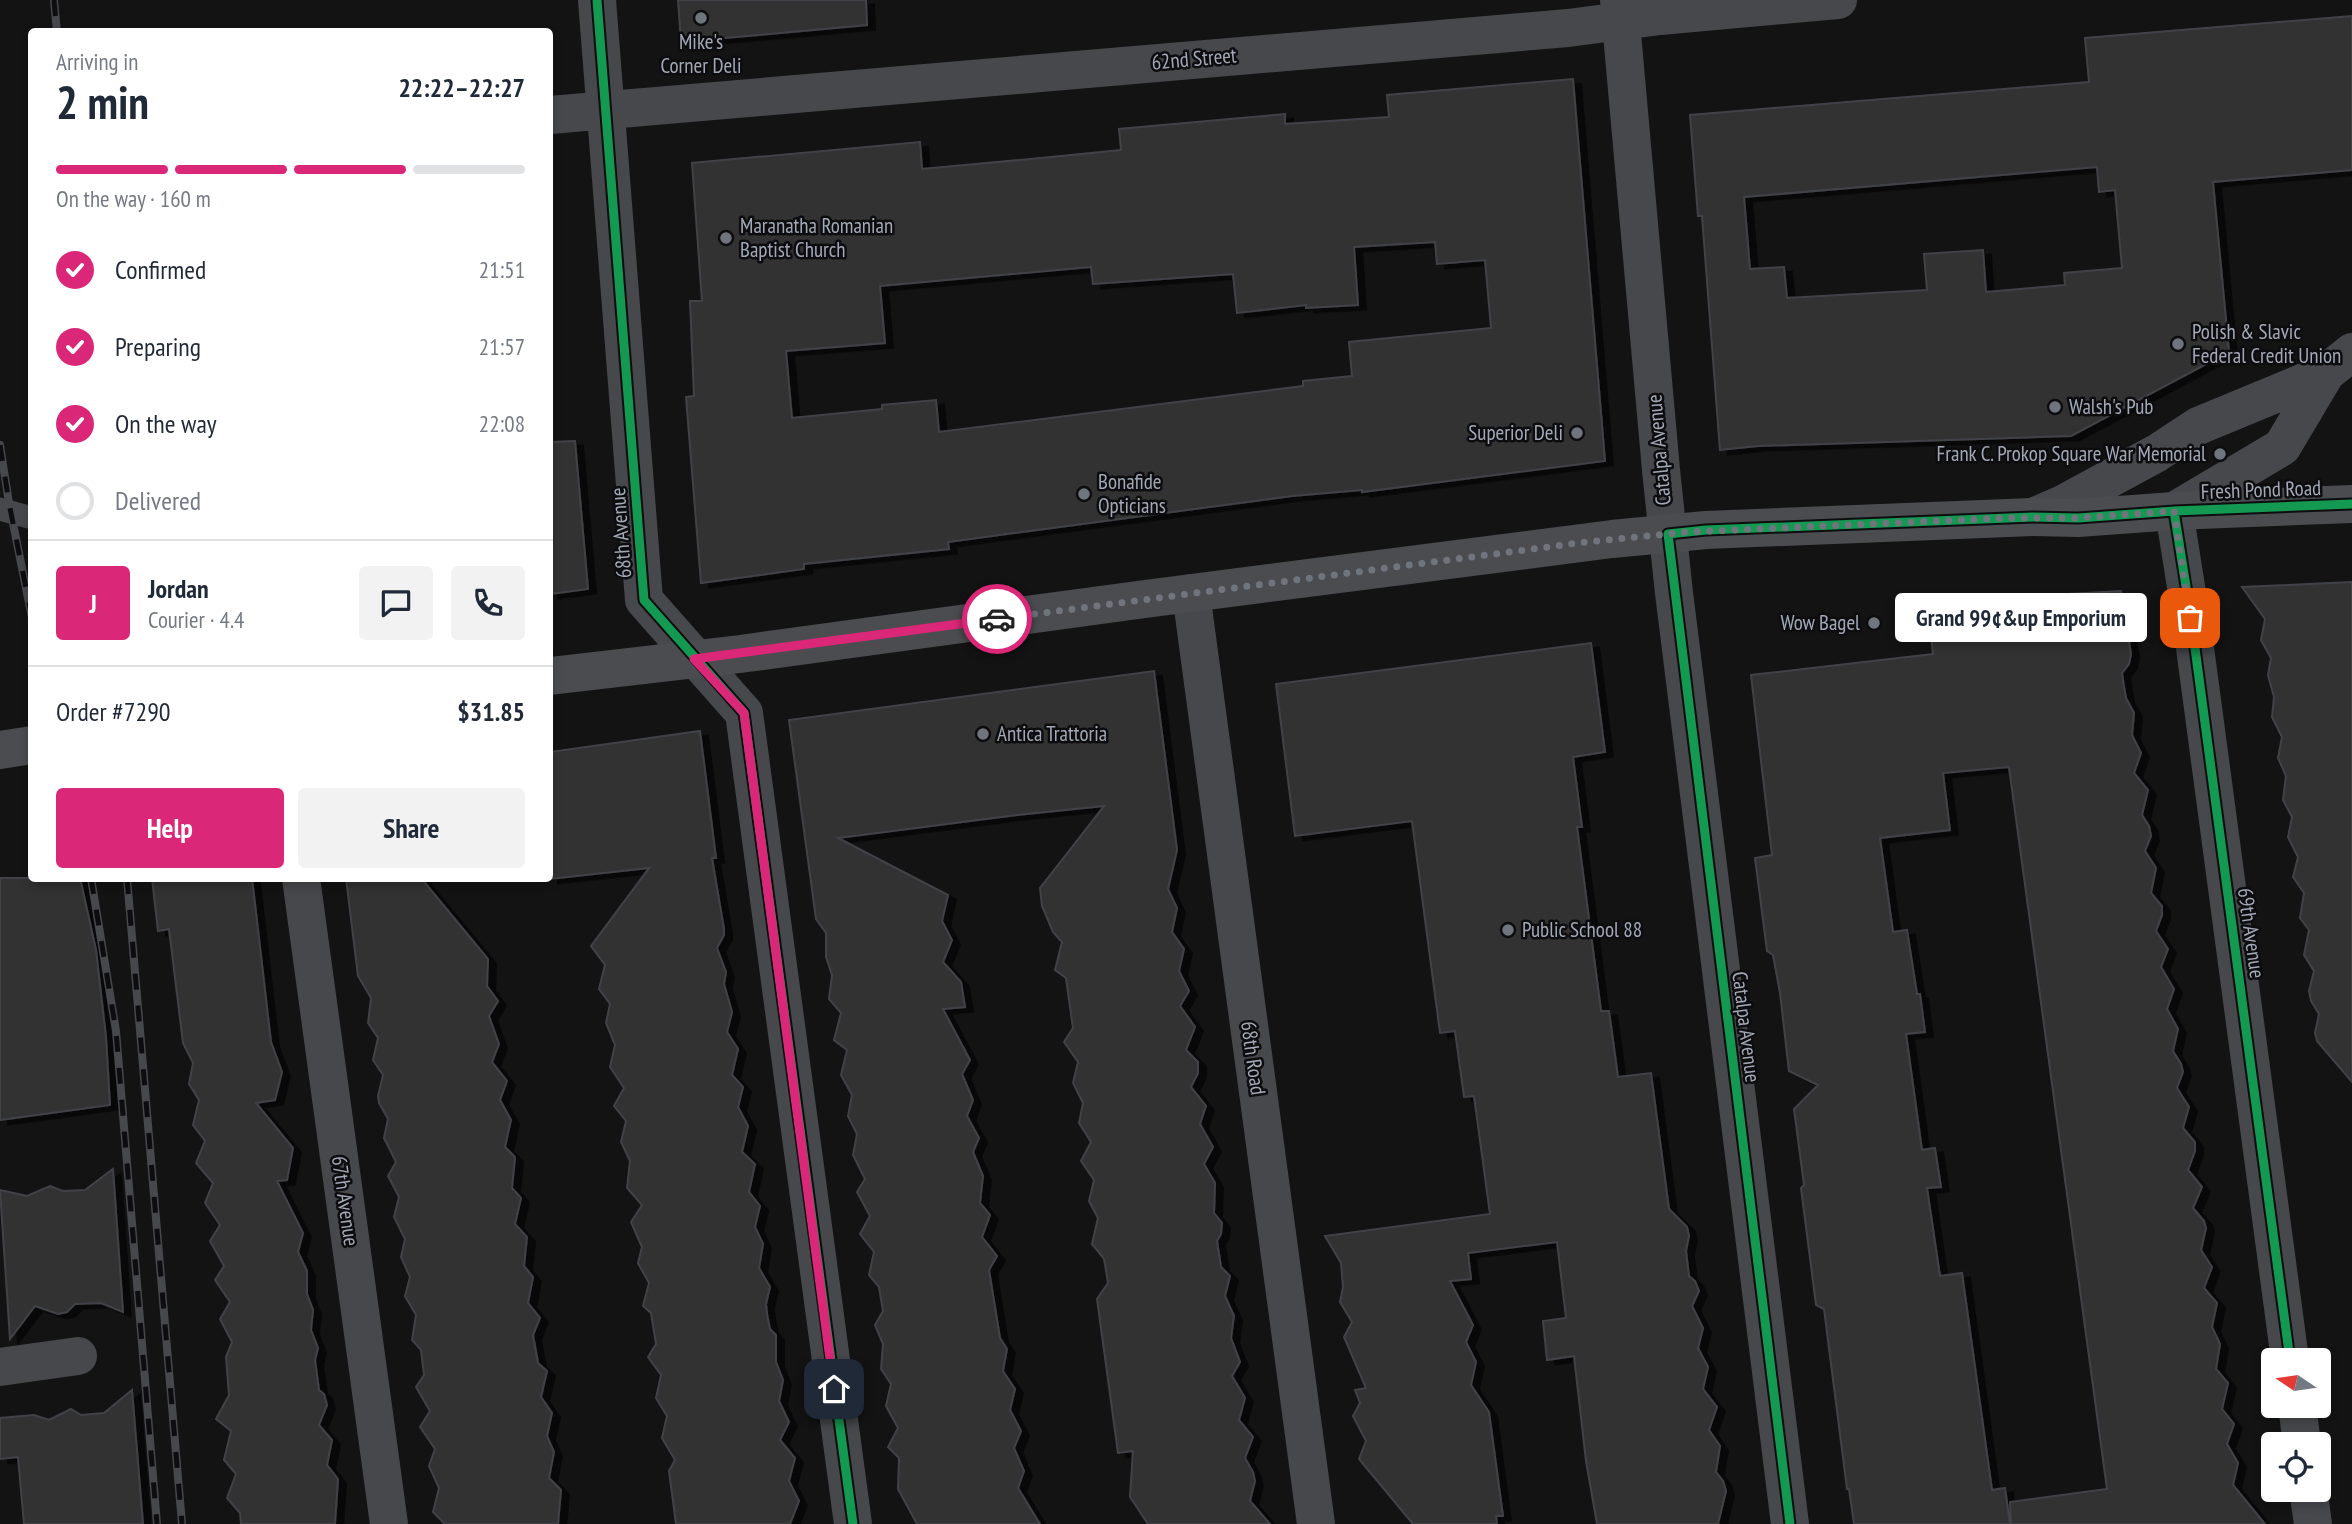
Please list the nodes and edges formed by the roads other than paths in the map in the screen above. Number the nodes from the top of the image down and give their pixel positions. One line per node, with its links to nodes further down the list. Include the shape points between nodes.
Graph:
1 (597, 0): 4 (street, 68th Avenue)
2 (1838, 0): 3 (street, 62nd Street)
3 (1620, 10): 4 (street, 62nd Street, via 1526,31); 12 (street, Catalpa Avenue)
4 (607, 109): 5 (street, 62nd Street); 14 (street, 68th Avenue, via 643,600)
5 (553, 114)
6 (2339, 363): 9 (street, via 2282,447); 11 (street, via 2198,426 2157,453)
7 (2352, 504): 9 (main road, Fresh Pond Road)
8 (0, 509): 10 (lane)
9 (2174, 511): 11 (main road, Fresh Pond Road); 19 (street, 69th Avenue)
10 (28, 517)
11 (2032, 517): 12 (main road, Fresh Pond Road)
12 (1668, 534): 13 (main road, Fresh Pond Road); 26 (street, Catalpa Avenue)
13 (1191, 593): 14 (main road, Fresh Pond Road); 25 (street, 68th Road)
14 (694, 659): 15 (main road, Fresh Pond Road); 24 (street, 68th Avenue, via 744,713)
15 (553, 676)
16 (28, 746): 17 (main road)
17 (0, 750)
18 (302, 882): 23 (street, 67th Avenue)
19 (2288, 1348)
20 (78, 1356): 21 (street)
21 (0, 1367)
22 (2310, 1502): 27 (street)
23 (389, 1524)
24 (853, 1524)
25 (1316, 1524)
26 (1790, 1524)
27 (2313, 1524)

